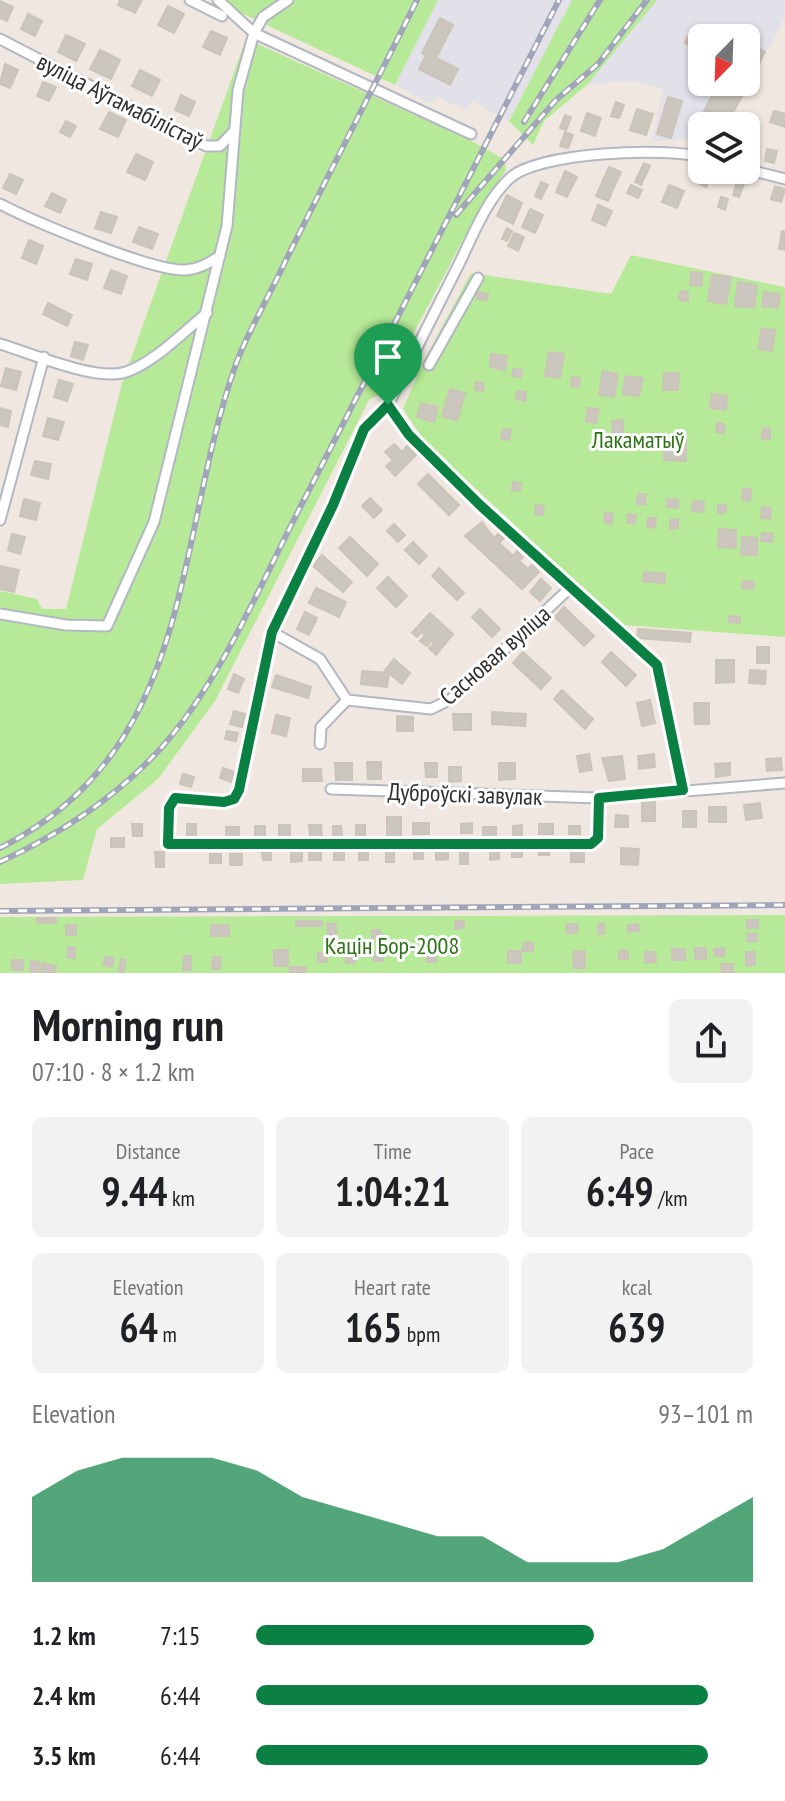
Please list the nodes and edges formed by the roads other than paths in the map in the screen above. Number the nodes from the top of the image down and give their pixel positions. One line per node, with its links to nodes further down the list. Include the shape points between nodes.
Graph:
1 (190, 0): 4 (street)
2 (218, 0): 5 (street)
3 (288, 0): 5 (street, via 263,17)
4 (222, 16)
5 (254, 33): 7 (street, via 238,90); 8 (street)
6 (0, 39): 7 (street, вуліца Аўтамабілістаў, via 206,146 220,146)
7 (236, 129): 13 (street)
8 (471, 134)
9 (688, 155): 19 (street, via 658,150 565,159 510,177 481,220)
10 (760, 173): 11 (street)
11 (785, 179)
12 (0, 204): 13 (street, via 163,267 188,270)
13 (220, 256): 15 (street)
14 (478, 278): 18 (street)
15 (207, 313): 17 (street, via 121,373 96,372); 22 (street, via 154,522 107,626)
16 (0, 344): 17 (street)
17 (44, 357): 20 (street)
18 (429, 365)
19 (388, 405): 21 (street, Сасновая вуліца, via 409,435); 23 (street, via 364,429)
20 (0, 520)
21 (570, 588): 24 (street, Сасновая вуліца, via 451,699 431,709); 28 (street, via 657,665)
22 (0, 614)
23 (272, 632): 24 (street, via 320,659); 29 (street, Дуброўскі завулак, via 239,790 224,802 175,798 169,808 168,844 591,844 598,838)
24 (347, 700): 25 (street, via 321,727)
25 (320, 744)
26 (785, 783): 28 (street, Дуброўскі завулак)
27 (331, 789): 29 (street, Дуброўскі завулак)
28 (683, 790): 29 (street, Дуброўскі завулак)
29 (599, 798)

